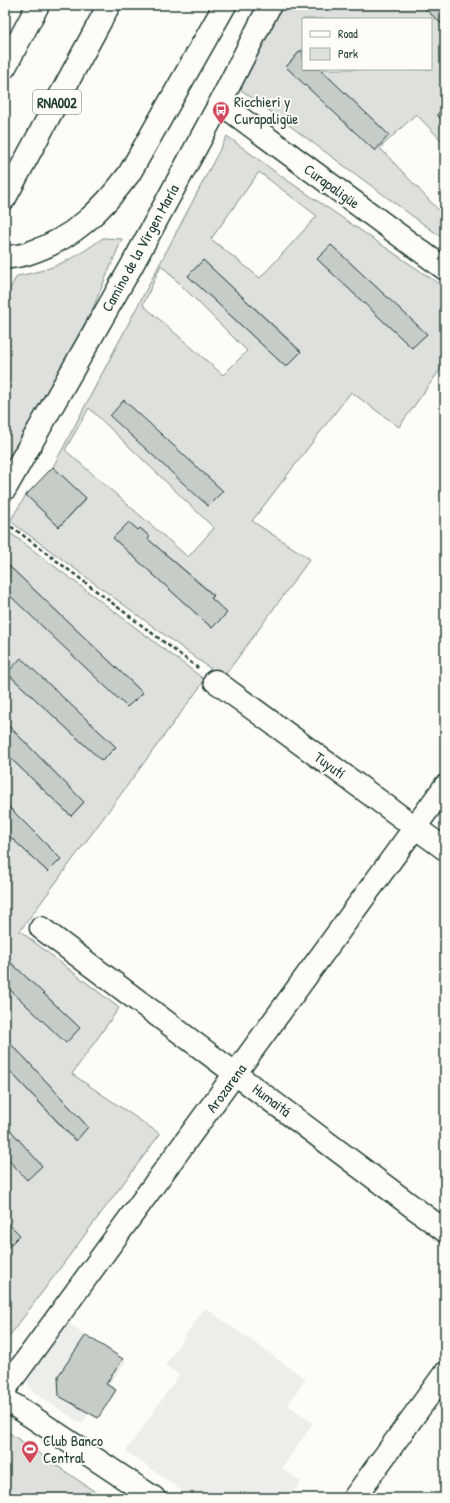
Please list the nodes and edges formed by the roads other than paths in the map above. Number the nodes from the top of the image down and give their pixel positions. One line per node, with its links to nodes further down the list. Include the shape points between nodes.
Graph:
1 (38, 5): 7 (main road)
2 (110, 5): 6 (main road, RNA002)
3 (118, 5): 6 (main road)
4 (225, 5): 10 (main road, via 129,174 114,194 89,220 60,240 28,254)
5 (270, 5): 8 (main road, Camino de la Virgen María)
6 (95, 31): 9 (main road, RNA002)
7 (5, 67)
8 (220, 103): 11 (main road, Curapaligüe); 12 (main road, Camino de la Virgen María, via 131,267)
9 (5, 198)
10 (5, 258)
11 (445, 269)
12 (5, 489)
13 (215, 681): 15 (main road, Tuyutí)
14 (445, 786): 15 (main road, Arozarena)
15 (415, 827): 16 (main road, Tuyutí); 18 (main road, Arozarena)
16 (445, 849)
17 (41, 928): 18 (main road, Humaitá)
18 (236, 1073): 19 (main road, Humaitá); 21 (main road, Arozarena)
19 (445, 1231)
20 (445, 1373): 24 (main road)
21 (5, 1389)
22 (5, 1399): 23 (main road)
23 (154, 1498)
24 (354, 1498)

